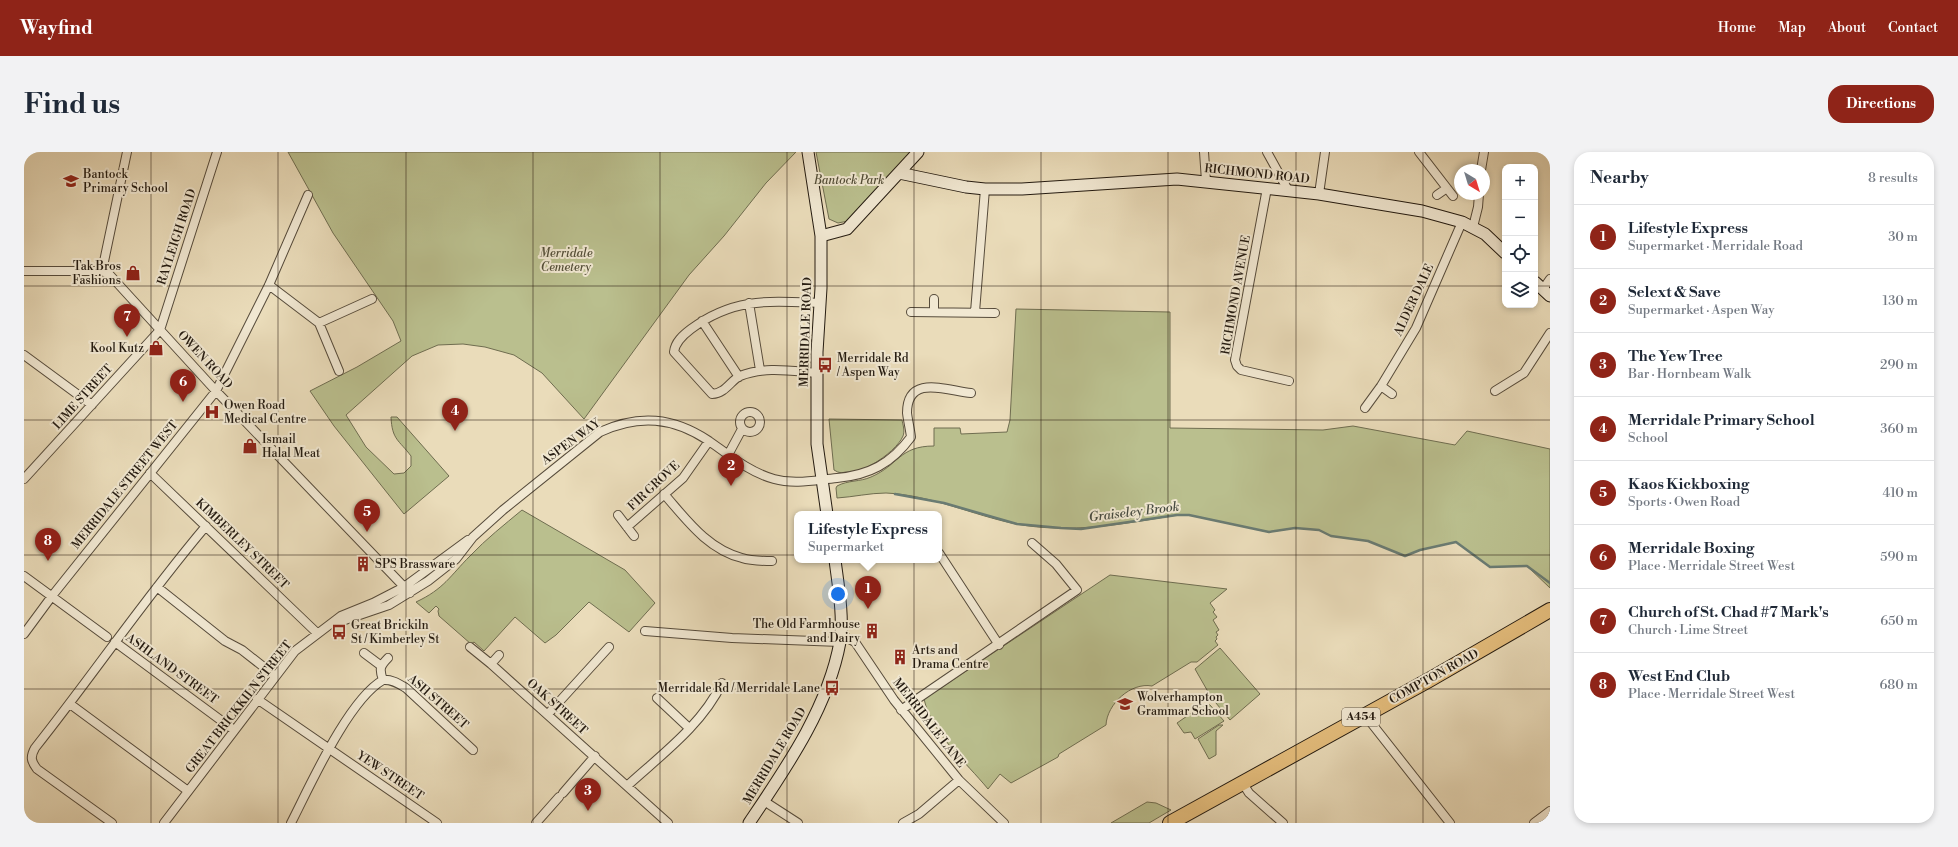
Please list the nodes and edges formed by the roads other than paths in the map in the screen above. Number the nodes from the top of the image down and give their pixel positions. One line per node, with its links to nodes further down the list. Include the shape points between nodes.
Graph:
1 (127, 152): 27 (street)
2 (217, 152): 41 (street, RAYLEIGH ROAD)
3 (808, 152): 24 (street, MERRIDALE ROAD)
4 (918, 152): 11 (street)
5 (1204, 152): 12 (street)
6 (1267, 152): 16 (street)
7 (1325, 152): 17 (street)
8 (1419, 152): 14 (street)
9 (1484, 152): 10 (street)
10 (1482, 164)
11 (898, 173): 15 (street, RICHMOND ROAD); 24 (street, via 847,229)
12 (1206, 181): 13 (street, RICHMOND ROAD); 15 (street, RICHMOND ROAD, via 1172,179)
13 (1267, 188): 16 (street, RICHMOND ROAD); 48 (street, RICHMOND AVENUE, via 1236,360 1241,370 1278,374)
14 (1447, 188): 19 (street); 20 (street)
15 (985, 189): 37 (street)
16 (1288, 190): 17 (street, RICHMOND ROAD)
17 (1319, 194): 22 (street, RICHMOND ROAD, via 1422,211)
18 (308, 195): 29 (street, MERRIDALE STREET WEST)
19 (1438, 195)
20 (1453, 196)
21 (1479, 200): 23 (street)
22 (1462, 222): 23 (street, RICHMOND ROAD); 49 (street, ALDER DALE, via 1416,328)
23 (1473, 227): 25 (street, RICHMOND ROAD)
24 (821, 236): 34 (street, MERRIDALE ROAD)
25 (1502, 250)
26 (24, 271): 27 (street)
27 (102, 271): 41 (street, OWEN ROAD, via 109,274)
28 (1550, 279): 30 (street)
29 (269, 285): 40 (street); 50 (street, MERRIDALE STREET WEST)
30 (1543, 289)
31 (372, 299): 40 (street)
32 (934, 299): 36 (street)
33 (749, 303): 34 (street); 39 (street, via 723,310); 44 (street)
34 (820, 303): 46 (street, MERRIDALE ROAD)
35 (911, 312): 36 (street)
36 (934, 312): 37 (street)
37 (975, 312): 38 (street)
38 (995, 313)
39 (702, 321): 47 (street); 47 (street, via 674,346 678,359 712,394 726,389)
40 (320, 323): 45 (street)
41 (160, 330): 50 (street, OWEN ROAD); 54 (street, LIME STREET)
42 (1550, 333): 51 (street, via 1524,373)
43 (24, 355): 54 (street)
44 (760, 370): 46 (street); 47 (street)
45 (339, 371)
46 (817, 373): 61 (street, MERRIDALE ROAD, via 817,444)
47 (739, 377)
48 (1289, 381)
49 (1381, 386): 53 (street); 55 (street, ALDER DALE)
50 (216, 390): 59 (street, MERRIDALE STREET WEST); 75 (street, OWEN ROAD)
51 (1495, 391)
52 (971, 393): 61 (street, ASPEN WAY, via 932,386 923,387 910,399 908,406 911,438 905,445 869,472)
53 (1392, 394)
54 (92, 405): 60 (street, LIME STREET)
55 (1366, 408)
56 (742, 429): 58 (street)
57 (709, 441): 58 (street, ASPEN WAY); 62 (street, FIR GROVE, via 683,478); 68 (street, ASPEN WAY, via 680,425 657,420 614,426 600,432)
58 (728, 455): 61 (street, ASPEN WAY, via 773,479 802,482)
59 (150, 473): 65 (street, KIMBERLEY STREET); 77 (street, MERRIDALE STREET WEST)
60 (26, 474)
61 (821, 480): 63 (street, MERRIDALE ROAD)
62 (664, 494): 66 (street, FIR GROVE); 71 (street, via 700,536 741,558)
63 (826, 511)
64 (618, 515): 66 (street, FIR GROVE)
65 (206, 526): 74 (street); 81 (street, KIMBERLEY STREET)
66 (627, 527): 67 (street, FIR GROVE)
67 (634, 536)
68 (473, 537): 75 (street); 76 (street, ASPEN WAY, via 445,569)
69 (1032, 543): 86 (street, via 1056,564 1077,590)
70 (942, 558): 86 (street)
71 (772, 561)
72 (835, 563): 84 (street, MERRIDALE ROAD)
73 (24, 576): 77 (street, ASHLAND STREET)
74 (158, 587): 85 (street); 96 (street, via 225,641 242,650)
75 (404, 587): 76 (street, OWEN ROAD); 79 (street, via 341,616)
76 (410, 593): 79 (street, GREAT BRICKKILN STREET, via 389,605)
77 (52, 596): 82 (street, MERRIDALE STREET WEST); 83 (street, ASHLAND STREET)
78 (1550, 610): 108 (highway, COMPTON ROAD / A454)
79 (332, 623): 81 (street, GREAT BRICKKILN STREET)
80 (645, 631): 84 (street, via 732,638)
81 (317, 633): 96 (street, GREAT BRICKKILN STREET, via 295,651)
82 (24, 634)
83 (107, 637)
84 (840, 640): 105 (street, MERRIDALE LANE, via 847,638 855,642); 118 (street, MERRIDALE ROAD, via 820,705)
85 (115, 642): 103 (street); 110 (street, ASHLAND STREET)
86 (999, 645): 105 (street)
87 (470, 647): 94 (street, OAK STREET)
88 (608, 647): 91 (street)
89 (595, 648): 91 (street)
90 (364, 653): 95 (street)
91 (602, 654): 107 (street)
92 (499, 655): 94 (street)
93 (388, 658): 95 (street)
94 (491, 664): 107 (street, OAK STREET)
95 (380, 665): 97 (street, via 379,671)
96 (275, 676): 102 (street, GREAT BRICKKILN STREET)
97 (383, 680): 111 (street, via 358,704); 112 (street, ASH STREET, via 388,679 406,688)
98 (722, 683): 99 (street)
99 (716, 694): 100 (street); 109 (street, via 703,714)
100 (725, 697)
101 (656, 698): 104 (street)
102 (257, 699): 110 (street, GREAT BRICKKILN STREET); 111 (street, YEW STREET)
103 (70, 704): 117 (street); 120 (street, via 35,748 31,755 32,761 37,769)
104 (664, 706): 106 (street); 109 (street)
105 (901, 710): 114 (street, MERRIDALE LANE)
106 (658, 712)
107 (548, 714): 113 (street, OAK STREET)
108 (1365, 715): 115 (highway, COMPTON ROAD / A454); 132 (street)
109 (689, 728): 116 (street)
110 (234, 730): 117 (street, GREAT BRICKKILN STREET)
111 (330, 750): 122 (street); 123 (street, YEW STREET)
112 (473, 750)
113 (595, 756): 116 (street, OAK STREET); 124 (street, via 561,795 549,804)
114 (959, 780): 128 (street, via 919,814); 129 (street, MERRIDALE LANE)
115 (1242, 782): 130 (highway, COMPTON ROAD / A454); 131 (street, via 1249,793)
116 (627, 786): 125 (street, OAK STREET)
117 (188, 791): 121 (street, GREAT BRICKKILN STREET)
118 (764, 801): 126 (street, MERRIDALE ROAD); 127 (street)
119 (1550, 811): 133 (street)
120 (112, 823)
121 (164, 823)
122 (291, 823)
123 (437, 823)
124 (536, 823)
125 (668, 823)
126 (749, 823)
127 (798, 823)
128 (904, 823)
129 (1004, 823)
130 (1170, 823)
131 (1284, 823)
132 (1450, 823)
133 (1534, 823)

